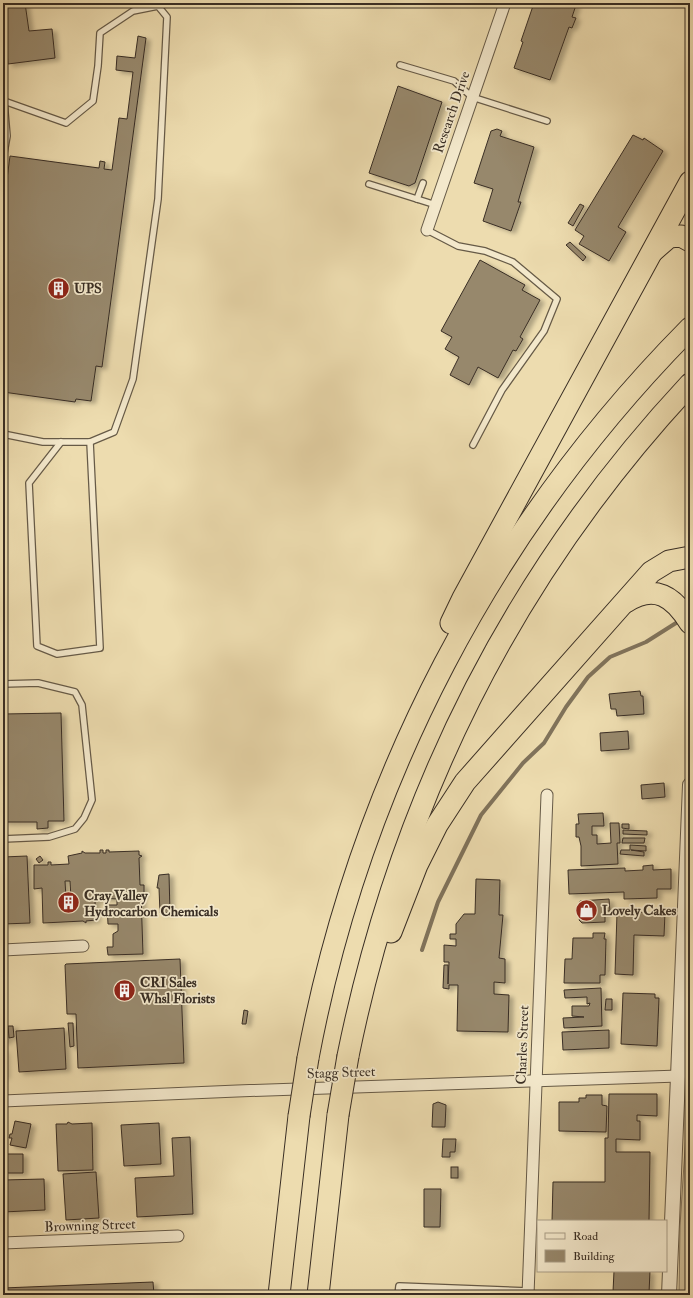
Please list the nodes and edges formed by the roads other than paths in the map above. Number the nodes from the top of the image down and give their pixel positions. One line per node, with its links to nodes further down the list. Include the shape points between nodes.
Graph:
1 (505, 3): 3 (street, Research Drive)
2 (400, 65): 3 (lane, via 454,81)
3 (472, 97): 5 (lane); 11 (street, Research Drive)
4 (4, 100): 6 (lane, via 7,136); 19 (lane, via 66,123 93,101 100,33 133,11 158,6 167,17 158,199 133,379 114,432)
5 (547, 121)
6 (3, 159)
7 (690, 182): 14 (highway)
8 (423, 183): 10 (lane)
9 (369, 184): 10 (lane)
10 (418, 199): 11 (lane)
11 (436, 205): 12 (street, Research Drive)
12 (427, 230): 20 (lane, via 458,246 513,262 557,299 544,331 502,390)
13 (690, 241): 14 (highway, via 681,236 669,237)
14 (650, 253): 25 (highway, via 463,598 444,638)
15 (690, 328): 25 (highway, via 580,452 526,526 456,640)
16 (690, 384): 31 (highway, via 606,482 550,560 499,643 473,692 436,771 400,861 372,954)
17 (3, 434): 18 (lane, via 43,442)
18 (61, 442): 19 (lane); 19 (lane, via 29,483 37,646 57,654 100,648)
19 (90, 442)
20 (473, 445)
21 (690, 557): 22 (highway, via 658,566)
22 (622, 605): 23 (highway, via 640,596 658,593 670,599); 31 (highway, via 465,782 437,825 416,865)
23 (690, 623)
24 (3, 684): 28 (lane, via 38,683 75,692 82,705 92,800 84,818 75,829 49,837)
25 (396, 764): 38 (highway, bridge, via 348,894 324,982 299,1116)
26 (690, 785): 32 (street)
27 (548, 796): 33 (street, Charles Street)
28 (3, 839)
29 (83, 946): 30 (street)
30 (3, 950)
31 (349, 1052): 39 (highway, bridge, via 338,1115)
32 (679, 1076): 33 (street, Stagg Street); 41 (street)
33 (536, 1080): 34 (street, Stagg Street); 37 (street, Charles Street)
34 (3, 1102)
35 (178, 1236): 36 (street, Browning Street)
36 (3, 1243)
37 (528, 1293): 40 (lane, via 399,1286)
38 (279, 1295)
39 (318, 1295)
40 (398, 1295)
41 (669, 1295)

